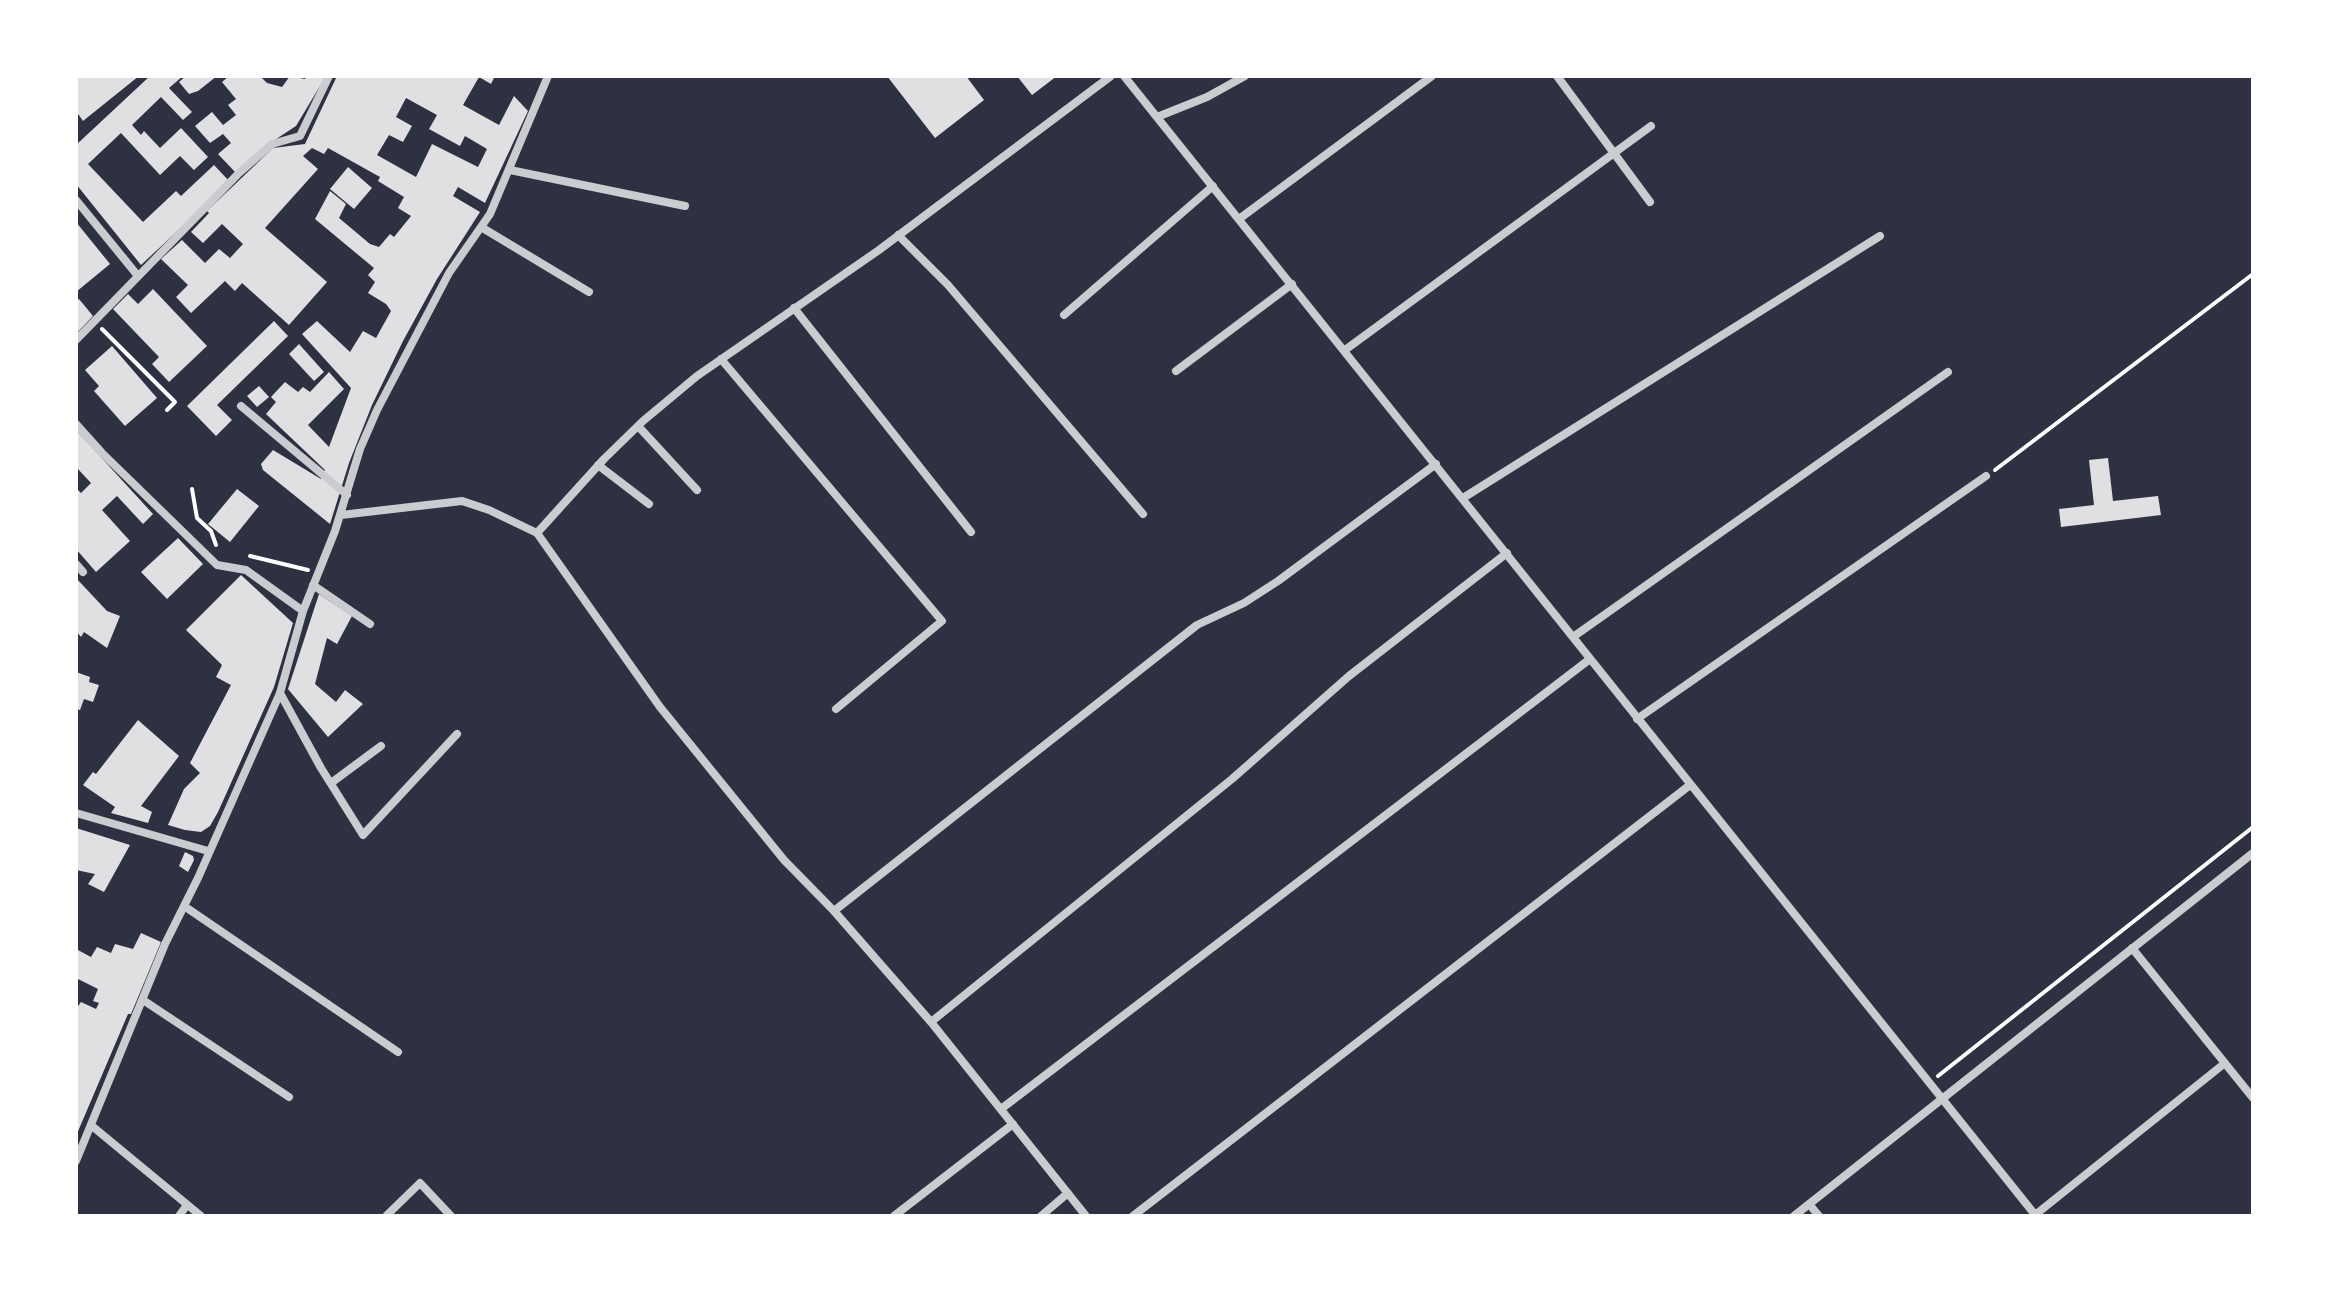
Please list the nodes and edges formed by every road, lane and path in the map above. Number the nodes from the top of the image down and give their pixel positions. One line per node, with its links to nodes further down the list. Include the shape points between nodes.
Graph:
1 (329, 76): 21 (street, via 300,136 272,144 250,163)
2 (548, 76): 11 (street)
3 (1111, 76): 18 (street)
4 (1124, 76): 8 (street)
5 (1245, 76): 8 (street)
6 (1432, 76): 16 (street)
7 (1557, 76): 10 (street)
8 (1157, 117): 12 (street)
9 (1651, 126): 10 (street)
10 (1612, 154): 14 (street); 28 (street)
11 (510, 170): 15 (street); 17 (street)
12 (1213, 186): 16 (street); 25 (street)
13 (76, 200): 21 (street)
14 (1650, 202)
15 (685, 206)
16 (1239, 219): 22 (street)
17 (481, 227): 23 (street); 41 (street, via 449,273 377,410)
18 (898, 235): 24 (street); 44 (street, via 948,285)
19 (1880, 236): 42 (street)
20 (2253, 274): 38 (path)
21 (138, 276): 26 (street)
22 (1292, 284): 28 (street); 30 (street)
23 (589, 292)
24 (794, 308): 29 (street); 46 (street)
25 (1064, 315)
26 (94, 321): 27 (street); 33 (path, via 175,402)
27 (76, 340)
28 (1345, 350): 36 (street)
29 (721, 359): 35 (street); 60 (street, via 942,621)
30 (1176, 371)
31 (1948, 372): 57 (street)
32 (241, 406): 41 (street)
33 (167, 410)
34 (76, 424): 55 (street, via 217,565 246,570)
35 (638, 426): 37 (street); 40 (street)
36 (1436, 464): 42 (street); 71 (street, via 1278,581 1197,625)
37 (598, 465): 43 (street); 47 (street)
38 (1986, 476): 61 (street)
39 (192, 489): 48 (path, via 197,518)
40 (697, 490)
41 (347, 495): 45 (street)
42 (1463, 498): 49 (street)
43 (649, 504)
44 (1143, 514)
45 (341, 515): 47 (street, via 462,501); 53 (street)
46 (971, 532)
47 (537, 533): 71 (street, via 660,707 784,860)
48 (224, 551)
49 (1507, 553): 57 (street); 74 (street, via 1349,676 1232,779)
50 (238, 554): 53 (path)
51 (76, 564): 52 (street)
52 (83, 572)
53 (318, 573): 54 (street)
54 (313, 585): 55 (street); 56 (street)
55 (303, 611): 59 (street)
56 (370, 624)
57 (1573, 637): 58 (street)
58 (1590, 659): 61 (street); 81 (street)
59 (280, 693): 64 (street); 68 (street)
60 (836, 709)
61 (1637, 719): 65 (street)
62 (457, 734): 64 (street, via 363,835)
63 (381, 746): 64 (street)
64 (331, 783)
65 (1690, 785): 77 (street); 95 (street)
66 (76, 813): 68 (street)
67 (2253, 827): 77 (path)
68 (208, 851): 70 (street)
69 (2253, 853): 72 (street)
70 (184, 906): 73 (street); 75 (street)
71 (834, 911): 74 (street)
72 (2132, 948): 76 (street); 79 (street)
73 (143, 1000): 78 (street); 83 (street)
74 (931, 1022): 81 (street)
75 (398, 1052)
76 (2225, 1063): 80 (street); 98 (street)
77 (1929, 1083): 79 (street)
78 (289, 1097)
79 (1941, 1098): 86 (street); 98 (street)
80 (2253, 1098)
81 (1001, 1109): 82 (street)
82 (1013, 1124): 85 (street); 92 (street)
83 (92, 1126): 84 (street); 87 (street)
84 (76, 1161)
85 (1068, 1193): 93 (street); 94 (street)
86 (1809, 1204): 96 (street); 97 (street)
87 (187, 1205): 88 (street); 89 (street)
88 (179, 1216)
89 (201, 1216)
90 (386, 1216): 91 (street, via 420,1183)
91 (451, 1216)
92 (894, 1216)
93 (1041, 1216)
94 (1086, 1216)
95 (1133, 1216)
96 (1794, 1216)
97 (1819, 1216)
98 (2036, 1216)

